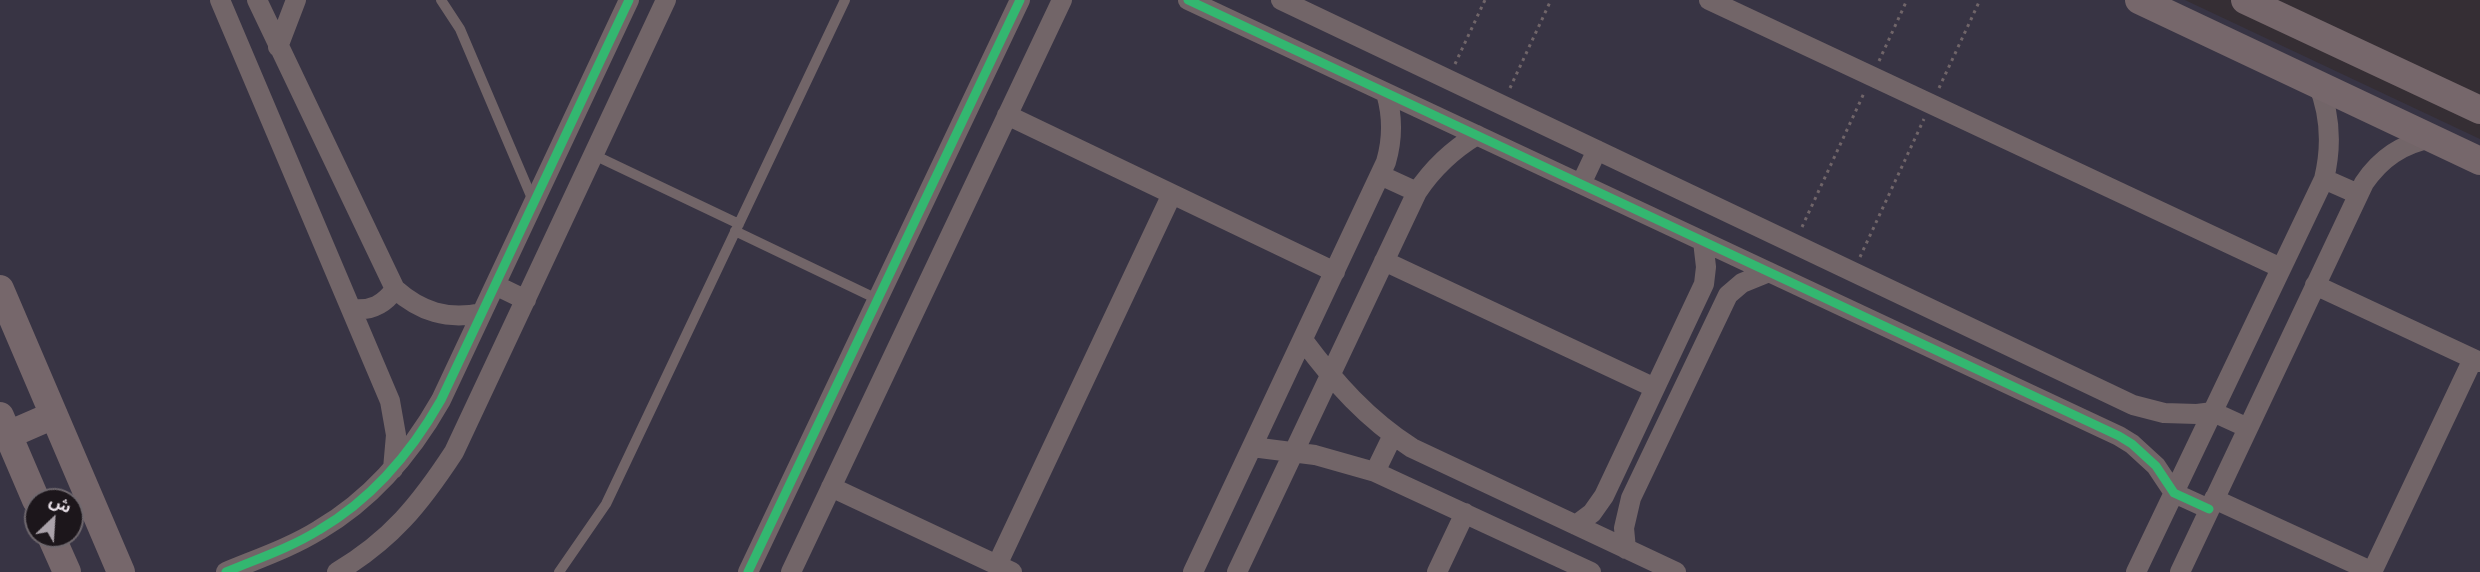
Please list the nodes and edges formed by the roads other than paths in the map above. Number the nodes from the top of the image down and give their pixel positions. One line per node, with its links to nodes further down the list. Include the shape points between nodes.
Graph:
1 (220, 0): 47 (street)
2 (257, 0): 16 (street)
3 (296, 0): 16 (street)
4 (441, 0): 15 (lane)
5 (629, 0): 32 (street)
6 (666, 0): 24 (street)
7 (845, 0): 33 (lane)
8 (1020, 0): 45 (street)
9 (1062, 0): 20 (street)
10 (1188, 0): 18 (street)
11 (1281, 0): 23 (street)
12 (1709, 0): 36 (street)
13 (2139, 0): 17 (street)
14 (2245, 0): 19 (street)
15 (452, 5): 32 (lane)
16 (278, 47): 43 (street)
17 (2318, 84): 22 (street); 27 (street, via 2330,131)
18 (1386, 93): 21 (street); 26 (street, via 1392,134)
19 (2480, 110)
20 (1007, 115): 30 (street); 64 (street)
21 (1477, 135): 28 (street); 29 (street, via 1437,165)
22 (2432, 138): 25 (street); 31 (street, via 2409,144 2388,156 2370,173)
23 (1597, 150): 28 (street); 53 (street)
24 (594, 155): 33 (lane); 46 (street)
25 (2480, 160)
26 (1380, 175): 29 (street); 37 (street)
27 (2324, 179): 31 (street); 36 (street)
28 (1581, 184): 34 (street)
29 (1417, 192): 35 (street)
30 (1172, 194): 37 (street); 74 (street)
31 (2358, 194): 41 (street)
32 (534, 203): 40 (street)
33 (737, 228): 45 (lane); 79 (lane, via 606,504)
34 (1703, 241): 38 (street); 39 (street)
35 (1384, 261): 51 (street); 52 (street)
36 (2281, 268): 54 (street)
37 (1335, 272): 49 (street)
38 (1769, 272): 44 (street, via 1742,283); 58 (street)
39 (1704, 284): 44 (street); 52 (street)
40 (495, 285): 46 (street); 48 (street)
41 (2315, 285): 50 (street); 57 (street)
42 (0, 289): 55 (street)
43 (395, 289): 47 (street, via 372,308); 48 (street, via 435,314)
44 (1728, 295): 68 (street)
45 (877, 299): 80 (street)
46 (526, 300): 78 (street, via 454,452 427,492 381,542)
47 (352, 309): 62 (street, via 390,400 396,435)
48 (482, 313): 62 (street, via 441,400)
49 (1303, 340): 51 (street); 60 (street)
50 (2477, 360): 89 (street)
51 (1330, 376): 59 (street); 61 (street)
52 (1655, 388): 65 (street)
53 (2118, 398): 54 (street, via 2164,414); 58 (street)
54 (2213, 412): 57 (street); 67 (street)
55 (54, 415): 56 (street); 76 (street)
56 (3, 427): 66 (street)
57 (2248, 428): 69 (street)
58 (2104, 429): 67 (street, via 2145,454)
59 (1393, 435): 63 (street); 71 (street, via 1412,448)
60 (1252, 447): 61 (street); 82 (street)
61 (1294, 451): 63 (street); 83 (street)
62 (393, 469): 77 (street, via 319,531)
63 (1375, 472): 70 (street)
64 (831, 487): 74 (street); 81 (street)
65 (1609, 487): 68 (street); 71 (street, via 1592,513)
66 (31, 488)
67 (2174, 493): 69 (street); 87 (street)
68 (1631, 498): 73 (street, via 1624,528)
69 (2212, 504): 88 (street); 89 (street)
70 (1466, 513): 84 (street); 85 (street)
71 (1576, 525): 73 (street)
72 (56, 548): 75 (street)
73 (1626, 549): 86 (street)
74 (1005, 568)
75 (67, 572)
76 (121, 572)
77 (226, 572)
78 (338, 572)
79 (559, 572)
80 (748, 572)
81 (791, 572)
82 (1193, 572)
83 (1237, 572)
84 (1437, 572)
85 (1591, 572)
86 (1676, 572)
87 (2136, 572)
88 (2180, 572)
89 (2372, 572)

